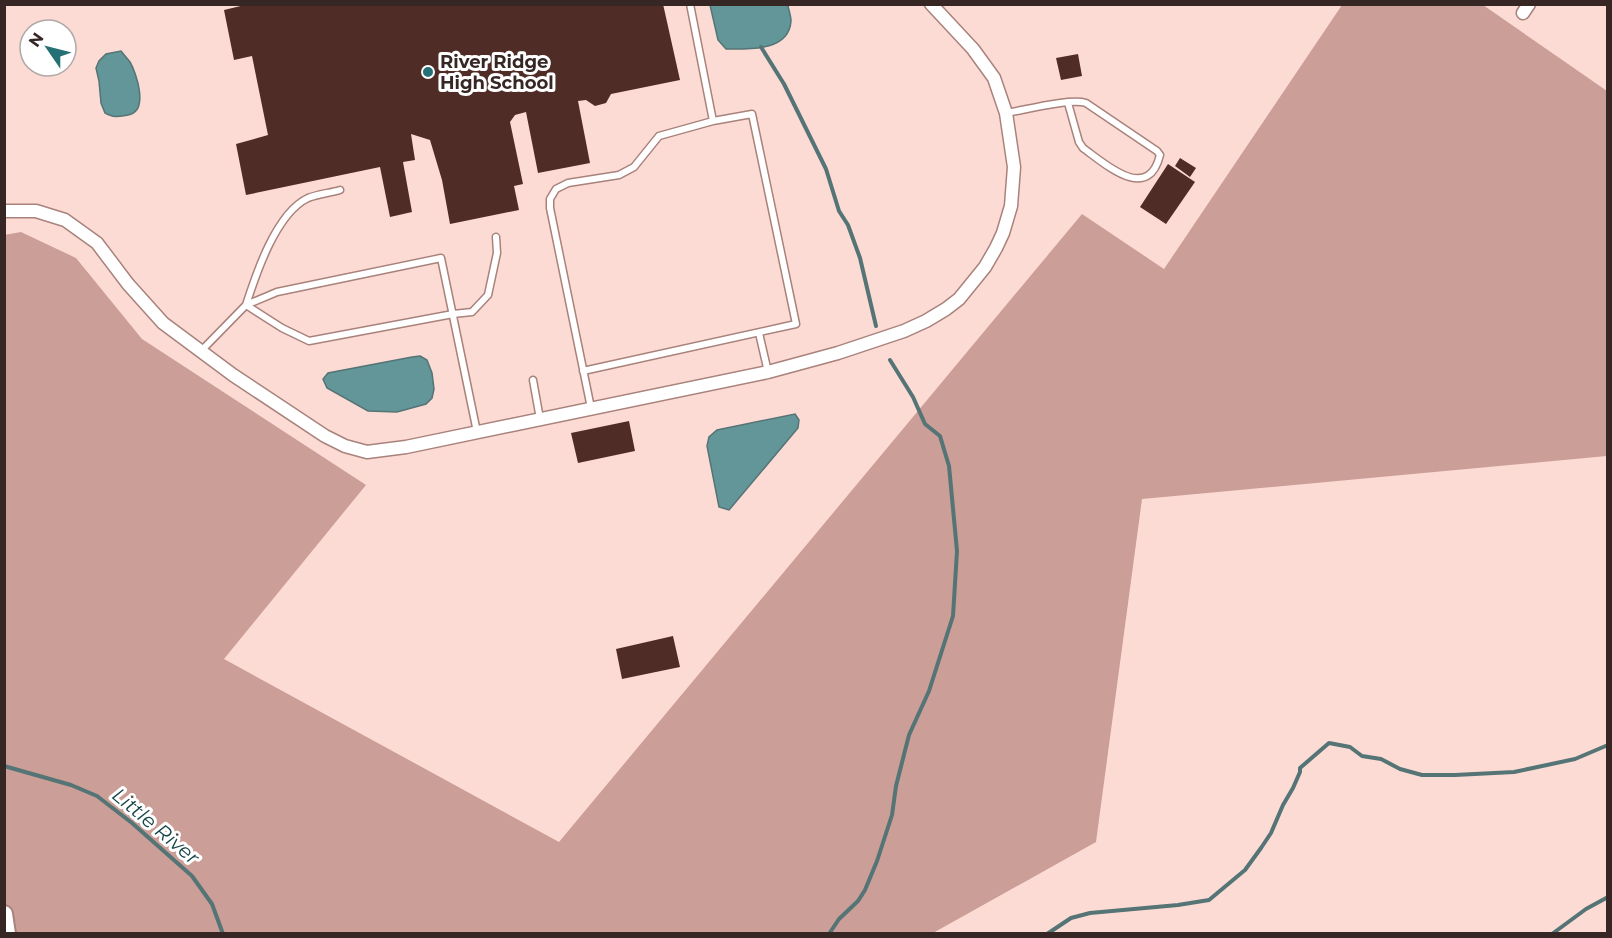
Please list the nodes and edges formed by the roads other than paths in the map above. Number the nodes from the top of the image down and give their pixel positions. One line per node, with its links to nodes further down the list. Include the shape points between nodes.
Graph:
1 (690, 4): 5 (lane)
2 (931, 4): 4 (street, via 994,78)
3 (1068, 103): 3 (lane, via 1086,104 1157,151 1160,156 1153,170 1142,178 1130,178 1083,148); 4 (lane)
4 (1006, 113): 14 (street, via 1014,167 1011,206 996,248 959,298 904,331)
5 (713, 121): 11 (lane, via 752,114 796,324); 13 (lane, via 659,136 634,167 619,175 568,183 556,189 550,199)
6 (340, 190): 9 (lane, via 308,198 292,210 271,241)
7 (4, 211): 12 (street, via 36,211 65,220 81,231 97,243 163,323)
8 (496, 237): 10 (lane, via 497,253 488,295 472,312)
9 (246, 305): 10 (lane, via 309,341); 10 (lane, via 277,292 441,258); 12 (lane)
10 (453, 314): 18 (lane)
11 (759, 333): 13 (lane); 14 (lane)
12 (201, 351): 18 (street, via 325,436 356,449 381,451)
13 (583, 371): 16 (lane)
14 (768, 372): 16 (street)
15 (532, 380): 17 (lane)
16 (591, 408): 17 (street)
17 (540, 419): 18 (street)
18 (477, 432)
19 (4, 914): 20 (main road)
20 (7, 933)

